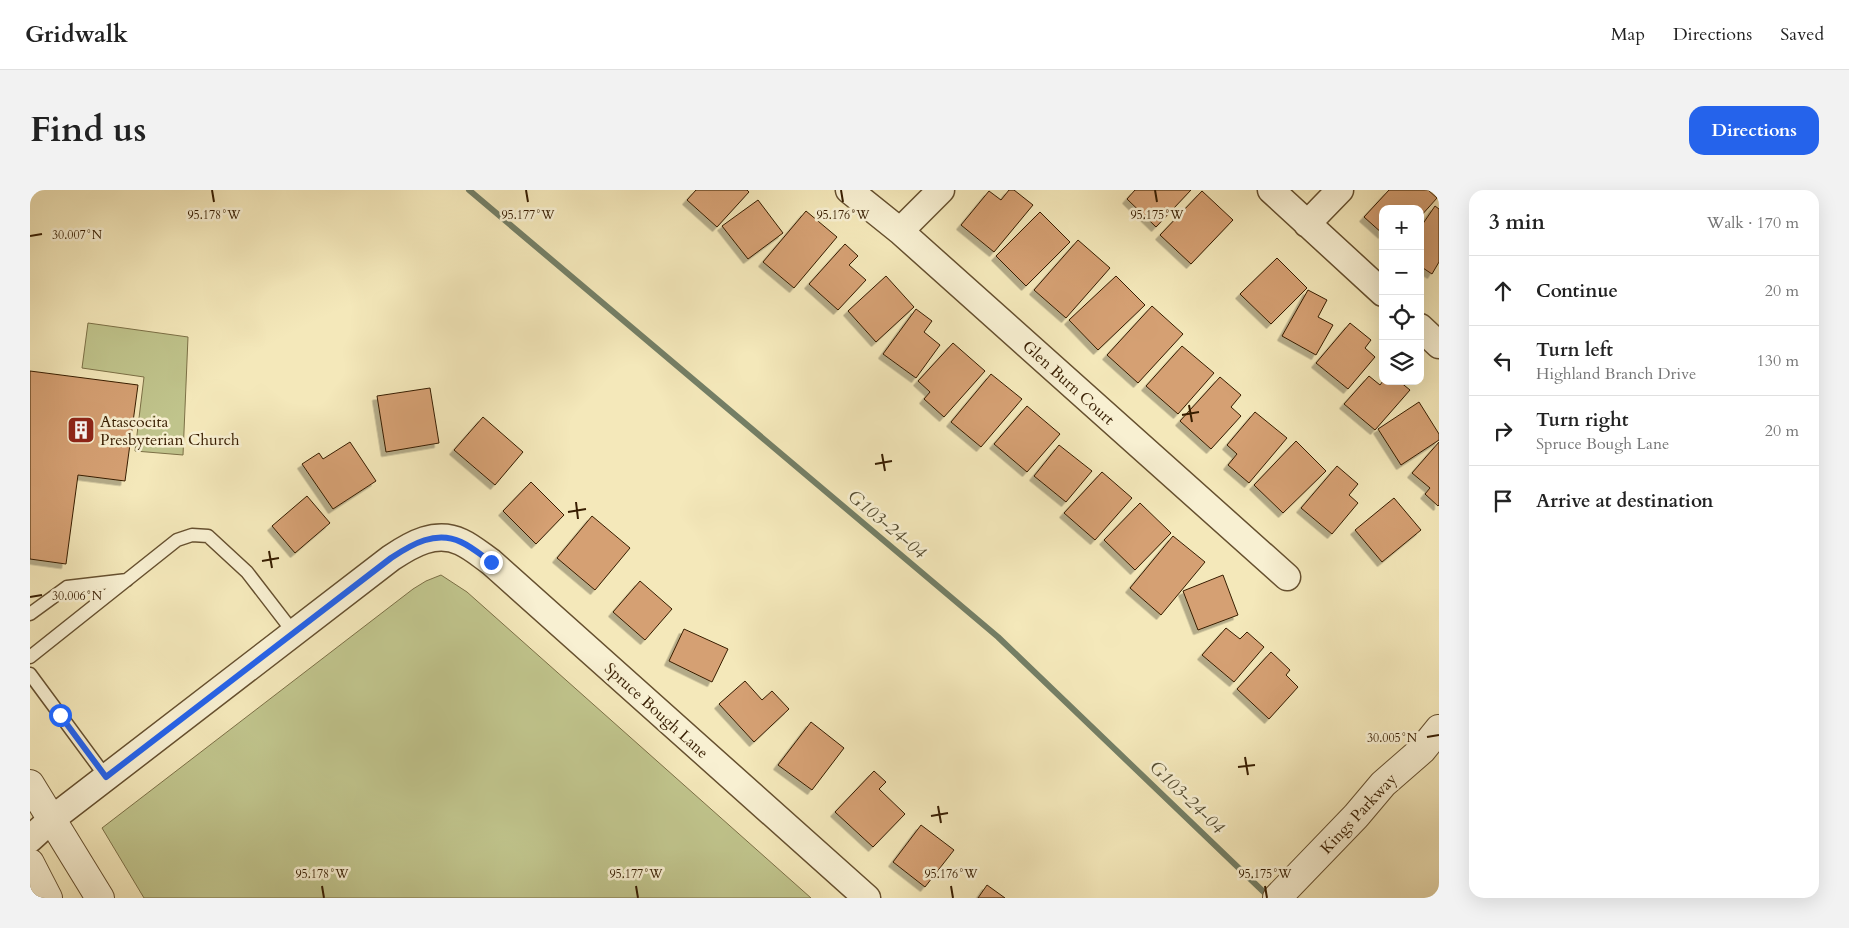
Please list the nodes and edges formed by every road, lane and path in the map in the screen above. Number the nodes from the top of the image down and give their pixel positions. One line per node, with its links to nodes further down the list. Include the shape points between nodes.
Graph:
1 (849, 190): 6 (street, Glen Burn Court)
2 (941, 190): 6 (street)
3 (1271, 190): 5 (street)
4 (1340, 190): 5 (street)
5 (1307, 224): 7 (street)
6 (900, 231): 10 (street, Glen Burn Court)
7 (1379, 289)
8 (1424, 332): 9 (street)
9 (1439, 345)
10 (1287, 577)
11 (127, 580): 12 (lane, via 67,587); 13 (lane, via 177,540 192,535 208,536 247,572); 14 (lane)
12 (30, 614)
13 (294, 633): 17 (street); 24 (street, Spruce Bough Lane, via 409,546 439,536 461,542 491,562)
14 (30, 657)
15 (30, 674): 17 (lane)
16 (1439, 729): 25 (street, Kings Parkway)
17 (106, 777): 19 (street)
18 (30, 784): 19 (street)
19 (52, 819): 20 (street); 23 (street)
20 (30, 839)
21 (30, 863): 22 (street)
22 (48, 898)
23 (100, 898)
24 (867, 898)
25 (1277, 898)

